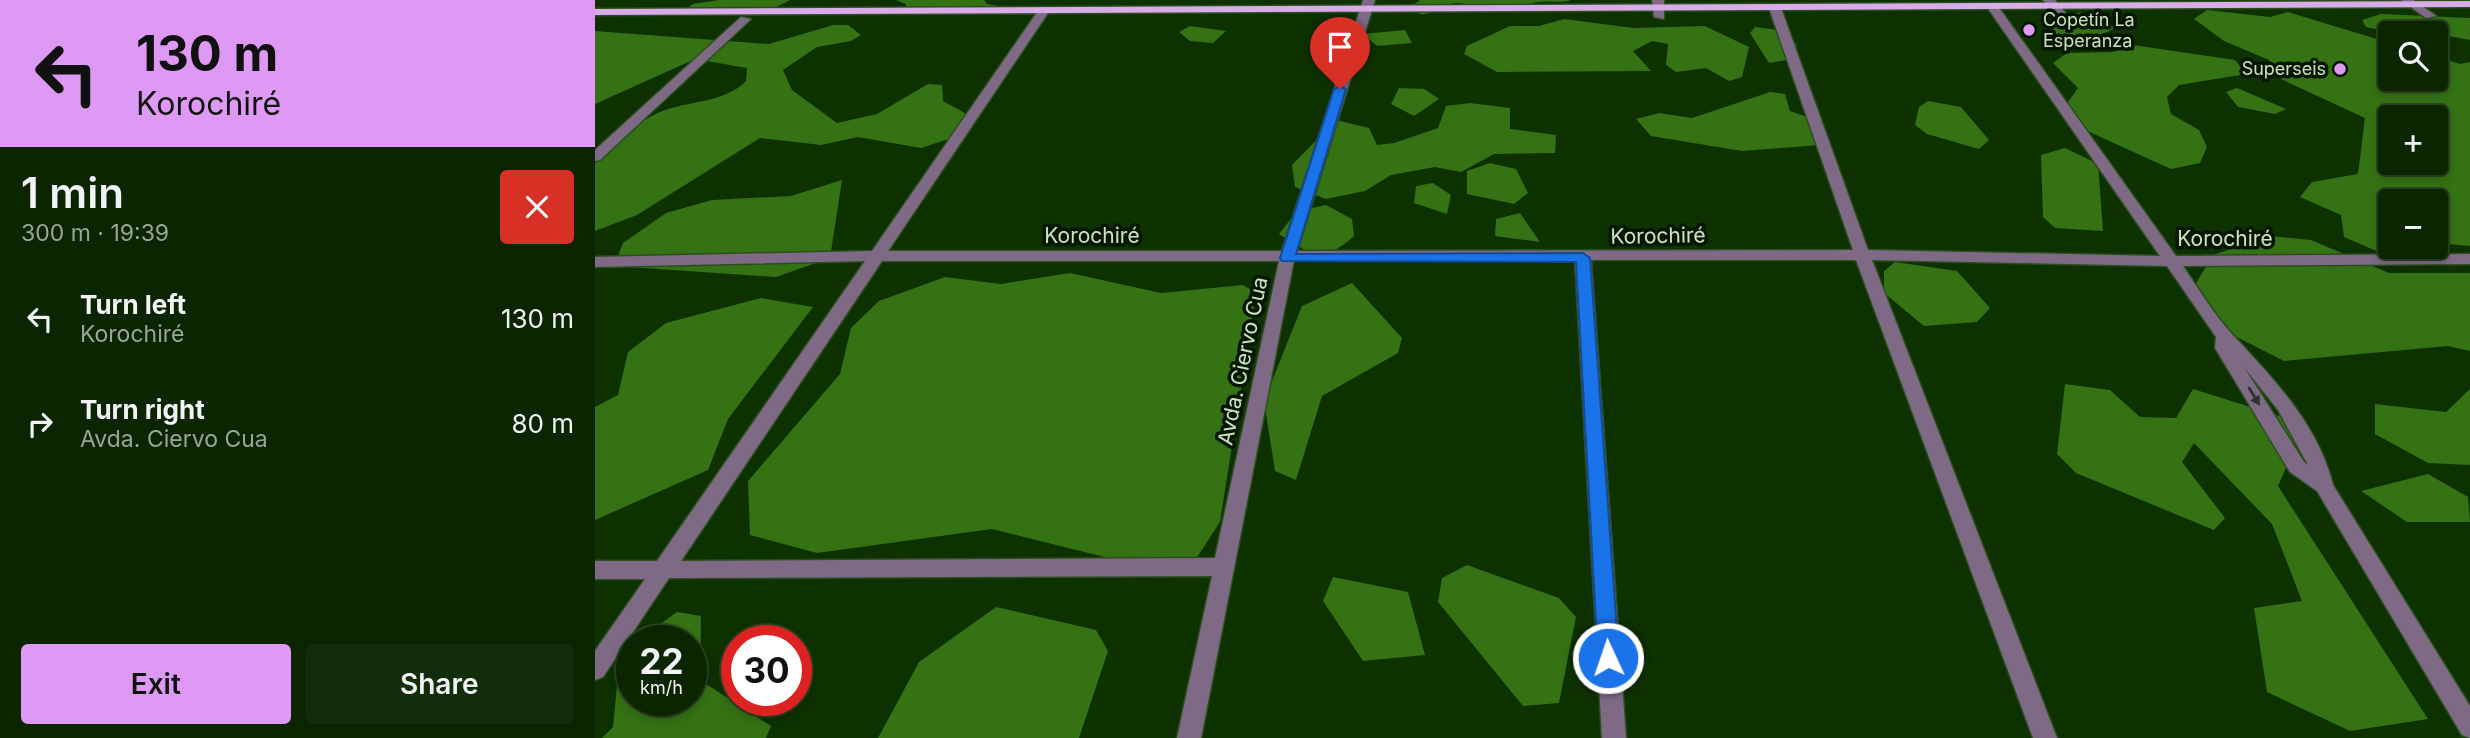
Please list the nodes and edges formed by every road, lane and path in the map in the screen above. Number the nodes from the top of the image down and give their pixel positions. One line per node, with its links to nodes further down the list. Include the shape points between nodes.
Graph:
1 (2410, 2): 2 (main road); 3 (main road); 10 (street)
2 (2470, 4)
3 (2055, 8): 7 (main road); 10 (main road)
4 (1366, 9): 5 (main road); 9 (main road); 17 (street, Avda. Ciervo Cua)
5 (1659, 9): 8 (main road)
6 (595, 12): 9 (main road)
7 (1996, 12): 8 (main road); 20 (street)
8 (1776, 13): 16 (street)
9 (1041, 14): 12 (main road); 15 (street)
10 (2430, 16): 11 (main road)
11 (2470, 16)
12 (745, 19): 13 (main road); 14 (street)
13 (595, 20)
14 (595, 157)
15 (877, 256): 17 (street, Korochiré); 21 (street, Korochiré); 24 (street)
16 (1862, 256): 18 (street, Korochiré); 20 (street, Korochiré); 29 (street)
17 (1287, 258): 18 (street, Korochiré); 22 (street, Avda. Ciervo Cua)
18 (1583, 258): 28 (street)
19 (2470, 259): 20 (street, Korochiré)
20 (2173, 261): 26 (street, via 2224,336 2224,348 2297,467 2324,485)
21 (595, 262)
22 (1223, 567): 24 (street); 27 (street, Avda. Ciervo Cua)
23 (595, 570): 24 (street)
24 (663, 570): 25 (street)
25 (595, 670)
26 (2470, 727)
27 (1189, 738)
28 (1613, 738)
29 (2045, 738)

